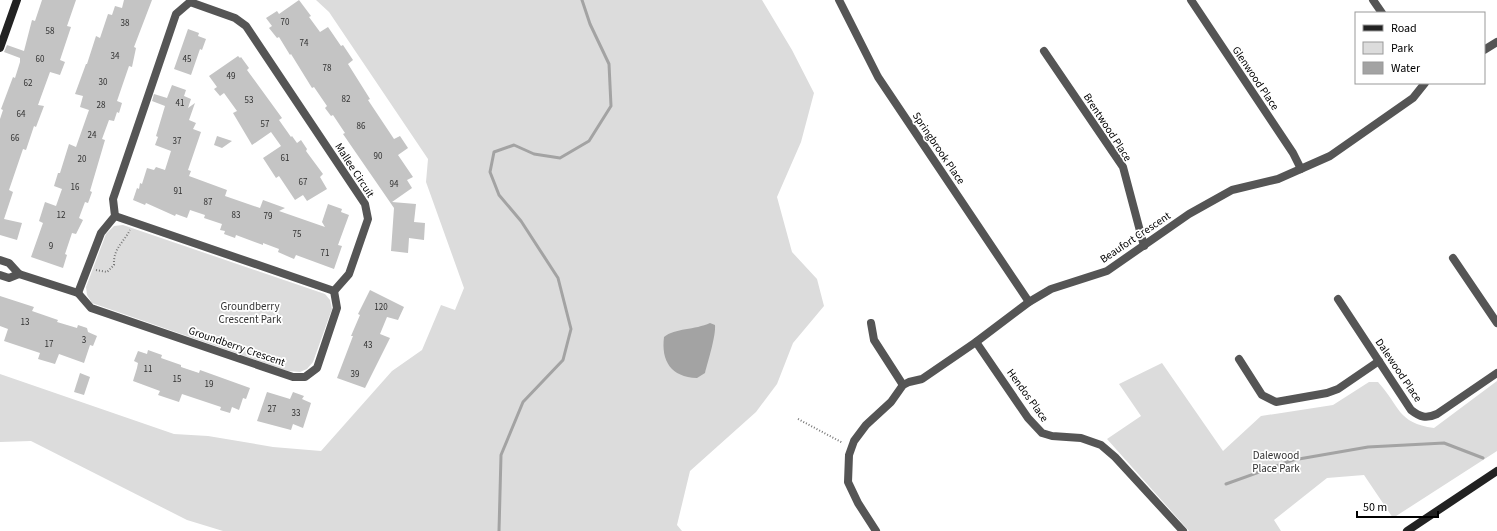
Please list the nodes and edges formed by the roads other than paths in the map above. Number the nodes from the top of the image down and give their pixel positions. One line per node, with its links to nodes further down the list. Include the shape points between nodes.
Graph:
1 (17, 0): 8 (street)
2 (839, 0): 22 (street, Springbrook Place, via 878,78)
3 (1191, 0): 12 (street, Glenwood Place, via 1293,153)
4 (1373, 0): 6 (street)
5 (190, 1): 13 (street, Mallee Circuit, via 176,14 113,199); 19 (street, Mallee Circuit, via 235,18 246,26 366,204 368,219 349,274)
6 (1381, 12)
7 (1497, 42): 9 (street)
8 (0, 48)
9 (1485, 49)
10 (1044, 51): 14 (street, Brentwood Place, via 1123,167)
11 (1425, 84): 12 (street, Beaufort Crescent, via 1413,98 1330,156)
12 (1301, 169): 14 (street, Beaufort Crescent, via 1278,179 1232,190 1189,214)
13 (115, 216): 19 (street); 20 (street, via 101,233)
14 (1144, 246): 22 (street, Beaufort Crescent, via 1107,271 1052,289)
15 (1453, 258): 24 (street)
16 (0, 260): 17 (street, via 9,264)
17 (19, 274): 18 (street, via 9,278); 20 (street)
18 (0, 275)
19 (334, 291): 20 (street, Groundberry Crescent, via 337,308 317,368 305,377 293,377 92,308)
20 (78, 293)
21 (1338, 299): 27 (street, Dalewood Place)
22 (1030, 302): 25 (street, Beaufort Crescent)
23 (870, 323): 29 (street, via 874,340)
24 (1497, 323)
25 (976, 342): 29 (street, Beaufort Crescent, via 922,379); 32 (street, Hendos Place, via 1028,418 1042,433 1081,438 1101,446 1115,457)
26 (1239, 359): 27 (street, via 1262,395 1276,402 1338,389)
27 (1379, 361): 28 (street, Dalewood Place, via 1411,410 1424,417 1437,414)
28 (1497, 373)
29 (903, 385): 31 (street, via 891,402 866,425 854,441 848,459 848,482)
30 (1497, 471): 33 (street)
31 (876, 531)
32 (1183, 531)
33 (1407, 531)

